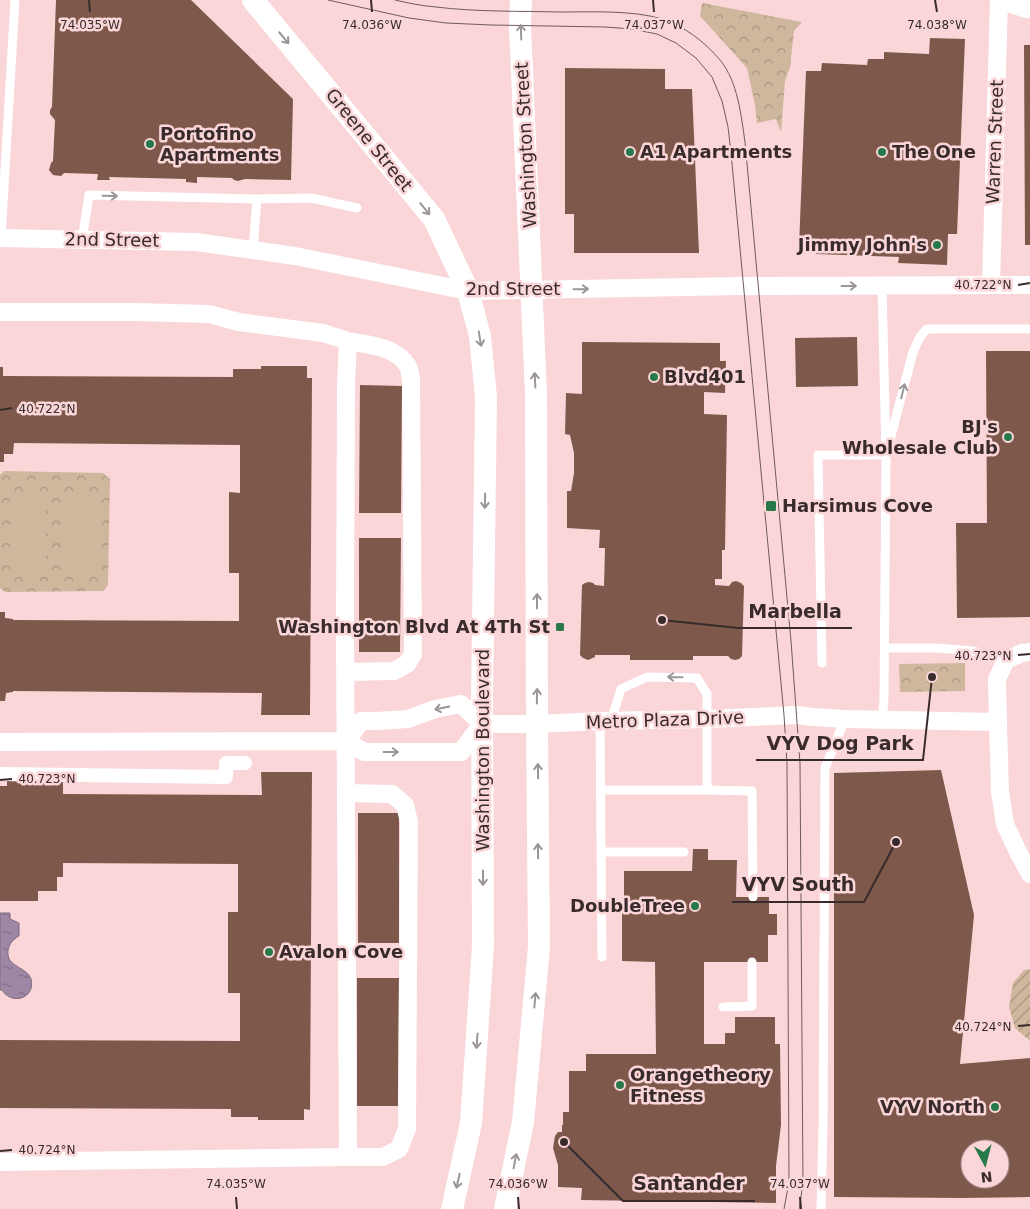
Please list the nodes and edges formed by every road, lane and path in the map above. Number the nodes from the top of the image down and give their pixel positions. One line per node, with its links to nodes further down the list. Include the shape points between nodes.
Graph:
1 (15, 0): 6 (lane)
2 (253, 0): 16 (street, Greene Street, one-way to 16, via 434,219)
3 (521, 0): 15 (street, Washington Street, one-way to 3)
4 (1000, 0): 5 (street); 12 (street, Warren Street)
5 (1030, 9)
6 (3, 166): 9 (lane)
7 (257, 199): 8 (lane, via 311,198); 10 (lane, one-way to 7, via 89,195); 11 (lane)
8 (357, 208)
9 (0, 238): 10 (street, 2nd Street)
10 (82, 240): 11 (street, 2nd Street, via 196,242)
11 (253, 250): 16 (street, 2nd Street)
12 (991, 285): 13 (street, 2nd Street); 14 (street, 2nd Street)
13 (1030, 285)
14 (882, 286): 15 (street, 2nd Street, one-way to 14); 20 (lane)
15 (532, 290): 16 (street, 2nd Street); 32 (street, one-way to 15, via 536,394)
16 (468, 292): 31 (street, Washington Boulevard, one-way to 31, via 480,336 486,397)
17 (0, 312): 19 (street, via 209,314 239,322 323,333)
18 (1030, 329): 20 (lane, one-way to 18, via 913,352 927,329)
19 (348, 341): 25 (street); 25 (street, via 379,347 399,356 408,366 411,380 413,654 407,664 394,671)
20 (886, 456): 21 (lane); 24 (lane, via 818,455)
21 (885, 648): 23 (lane, via 973,651); 28 (lane)
22 (1030, 652): 23 (street)
23 (1006, 660): 30 (street, via 997,679)
24 (822, 663)
25 (346, 672): 33 (street)
26 (845, 718): 27 (street, Metro Plaza Drive, via 796,715); 28 (street, Metro Plaza Drive); 51 (lane, via 824,768)
27 (707, 719): 29 (street, Metro Plaza Drive); 29 (lane, one-way to 29, via 707,694 697,678 647,677 621,689); 38 (lane)
28 (882, 719): 30 (street, Metro Plaza Drive)
29 (606, 721): 32 (street, Metro Plaza Drive); 37 (lane)
30 (998, 722): 42 (street, via 1000,792 1005,824)
31 (482, 724): 32 (street, Metro Plaza Drive); 33 (street, one-way to 31, via 364,752 461,752); 33 (street, one-way to 33, via 461,704 408,719 361,721); 49 (street, Washington Boulevard, one-way to 49, via 483,946 471,1122)
32 (537, 724): 50 (street, one-way to 32, via 523,1122 539,947)
33 (346, 740): 34 (street); 39 (street)
34 (0, 742)
35 (244, 763): 36 (street, via 226,763 226,777)
36 (0, 774)
37 (601, 790): 38 (lane); 40 (lane)
38 (706, 790): 43 (lane, via 752,791)
39 (346, 793): 47 (street); 47 (street, via 392,794 405,805 409,822 407,1129 399,1149 383,1157)
40 (601, 852): 41 (lane); 44 (lane)
41 (684, 852)
42 (1030, 874)
43 (753, 897)
44 (602, 957)
45 (752, 962): 46 (lane, via 752,1006)
46 (723, 1007)
47 (348, 1157): 48 (street)
48 (0, 1162)
49 (452, 1209)
50 (505, 1209)
51 (821, 1209)

